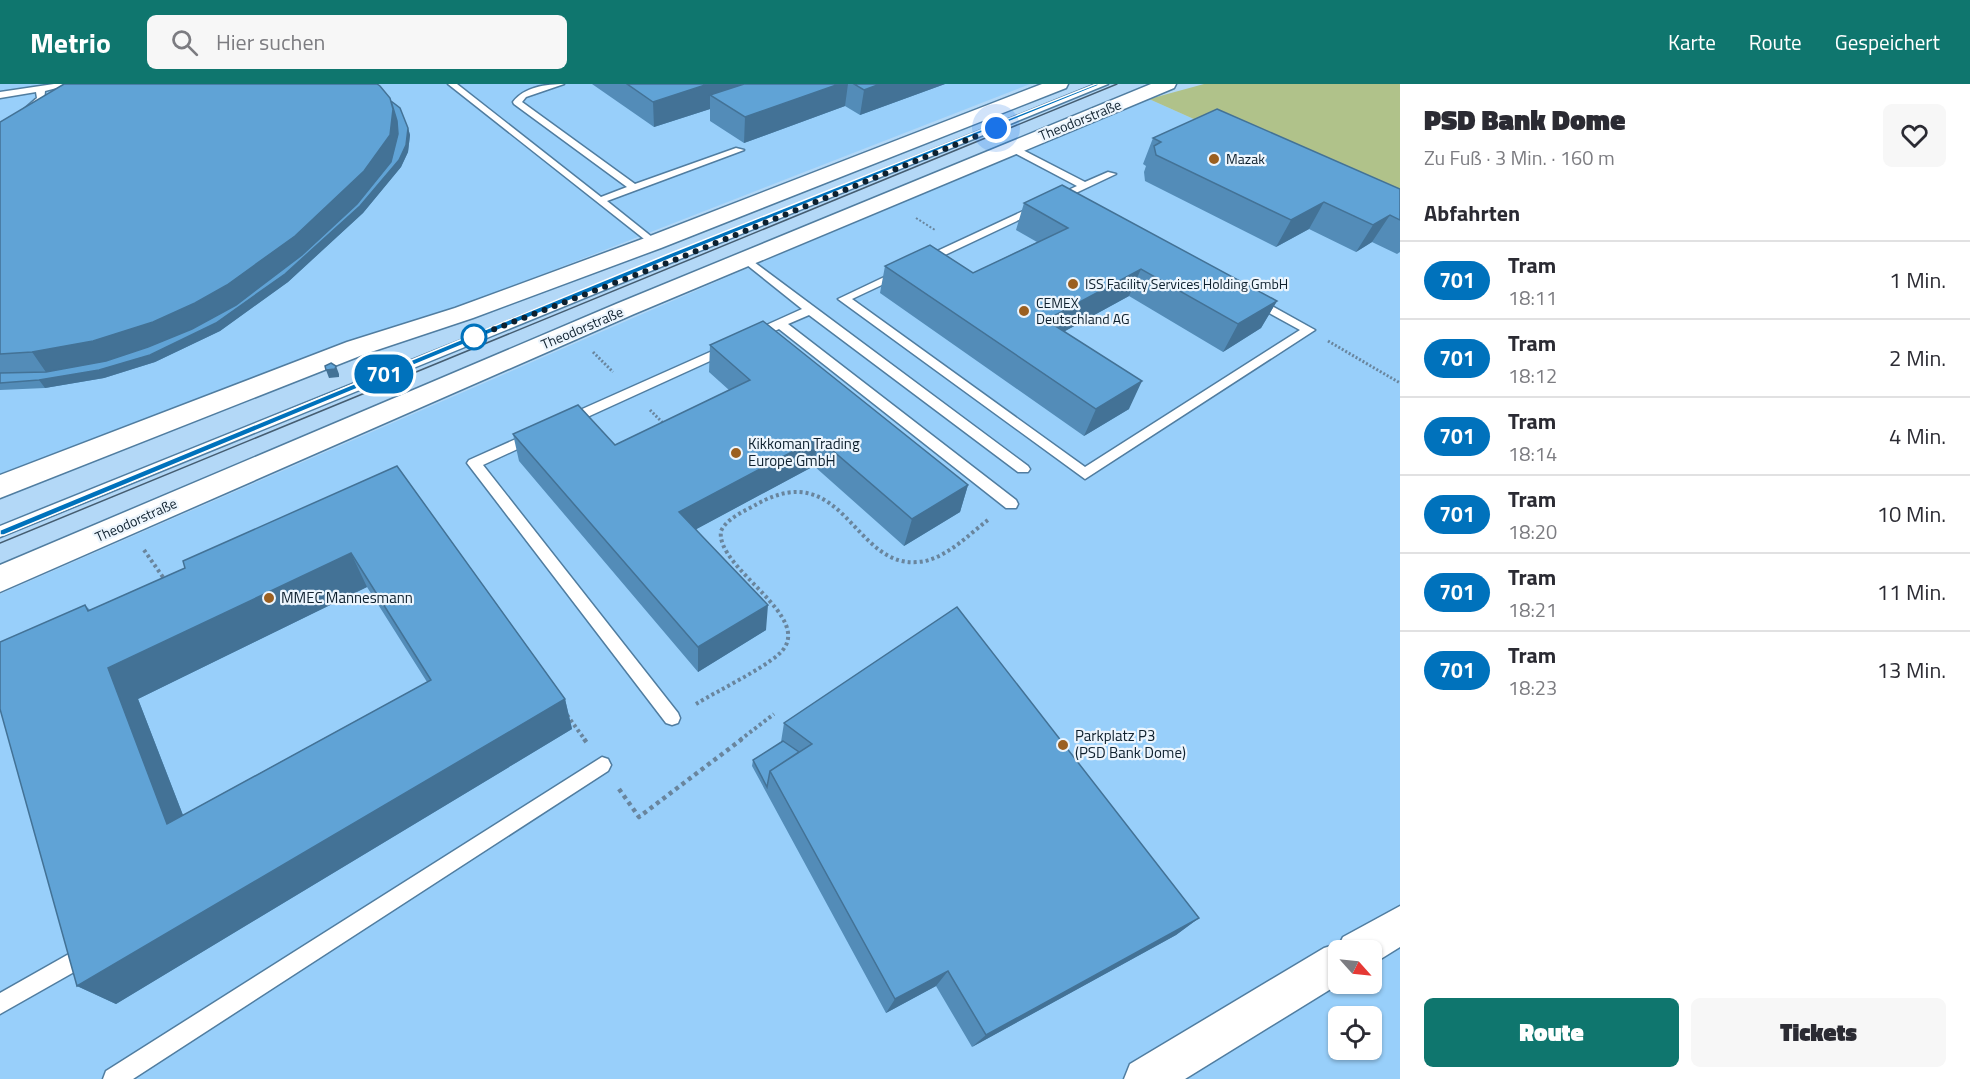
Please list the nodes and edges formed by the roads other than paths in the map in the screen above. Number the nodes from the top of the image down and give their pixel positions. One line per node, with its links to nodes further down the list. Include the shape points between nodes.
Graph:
1 (68, 84): 7 (lane)
2 (452, 84): 15 (lane)
3 (560, 84): 14 (lane, via 523,95 517,102)
4 (1059, 84): 16 (main road)
5 (1104, 84): 18 (lane)
6 (1167, 84): 10 (main road, Theodorstraße)
7 (40, 90): 8 (lane); 9 (lane, via 41,99)
8 (0, 95)
9 (0, 135)
10 (1012, 148): 13 (lane); 17 (main road, Theodorstraße)
11 (739, 150): 14 (lane)
12 (1111, 174): 13 (lane)
13 (1085, 186): 19 (lane, via 1068,199 844,299 1085,474 1309,330)
14 (634, 188): 15 (lane)
15 (601, 200): 16 (lane)
16 (653, 243): 18 (main road); 24 (main road, via 357,348)
17 (746, 259): 20 (main road, Theodorstraße); 21 (lane)
18 (672, 261): 20 (main road, via 672,275 646,287); 26 (lane)
19 (1248, 297)
20 (626, 309): 27 (main road, Theodorstraße)
21 (810, 310): 22 (lane); 23 (lane)
22 (780, 324): 25 (lane); 28 (lane, via 474,463)
23 (1023, 469)
24 (0, 487)
25 (1011, 504)
26 (0, 532)
27 (0, 579)
28 (672, 718)
29 (602, 765): 35 (lane)
30 (1400, 925): 31 (street)
31 (1375, 940)
32 (83, 956): 34 (lane)
33 (1328, 968): 36 (street)
34 (0, 1004)
35 (114, 1079)
36 (1145, 1079)

